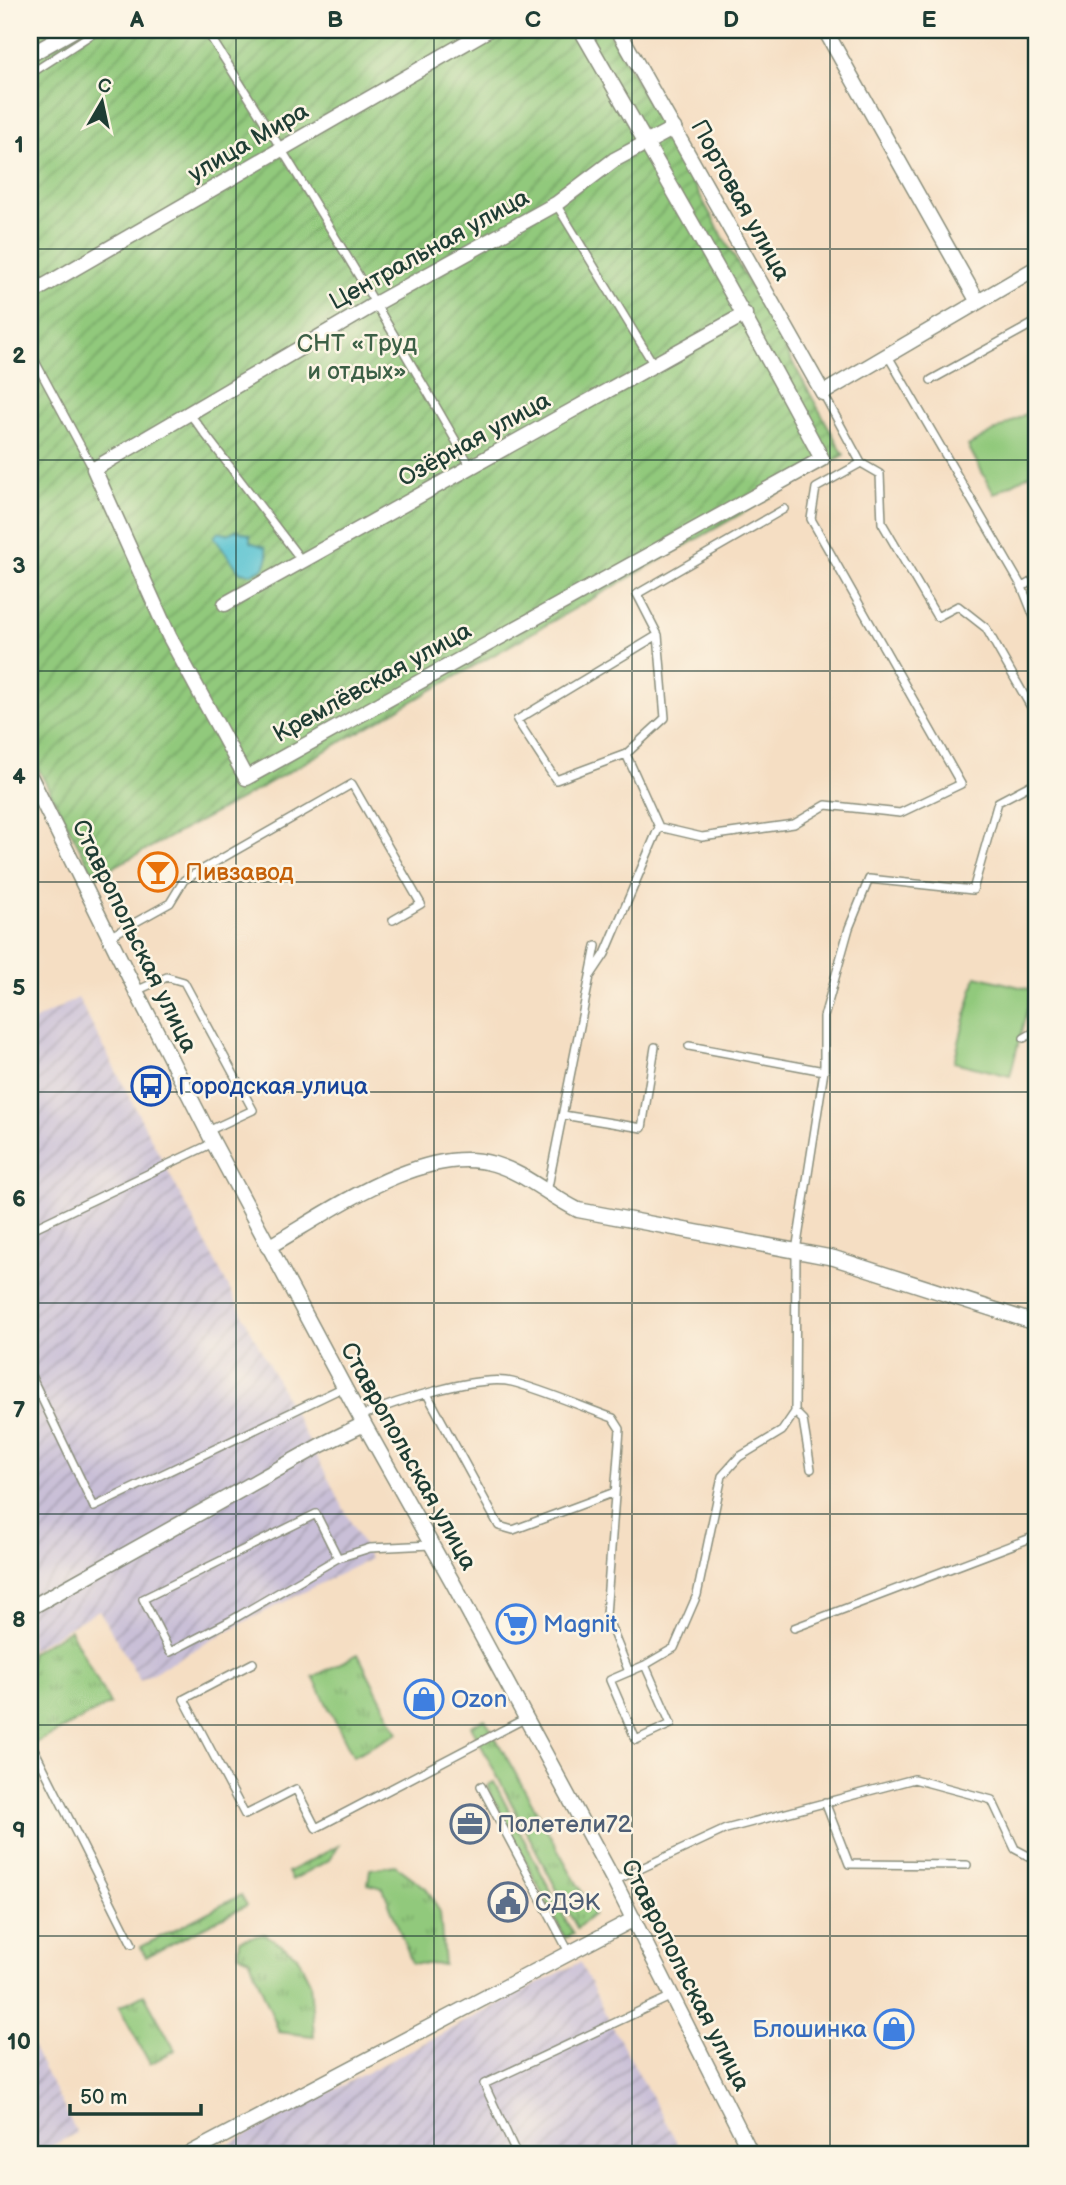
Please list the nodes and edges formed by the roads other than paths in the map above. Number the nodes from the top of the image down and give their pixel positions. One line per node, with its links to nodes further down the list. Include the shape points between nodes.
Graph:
1 (74, 30): 10 (street)
2 (98, 30): 11 (lane)
3 (206, 30): 14 (lane)
4 (488, 30): 14 (street, улица Мира)
5 (581, 30): 13 (street)
6 (618, 30): 12 (street, Портовая улица)
7 (825, 30): 18 (street)
8 (1030, 30): 9 (street)
9 (1036, 42)
10 (30, 55)
11 (30, 74)
12 (674, 128): 13 (street, Центральная улица); 26 (street, Портовая улица)
13 (646, 143): 15 (street, Центральная улица, via 614,160); 20 (street)
14 (282, 148): 17 (street, улица Мира); 19 (lane)
15 (556, 204): 19 (street, Центральная улица); 24 (lane)
16 (1036, 268): 18 (street)
17 (30, 294)
18 (978, 302): 23 (street)
19 (377, 303): 27 (street, Центральная улица); 29 (lane)
20 (745, 314): 24 (street, Озёрная улица); 30 (street, Кремлёвская улица, via 822,459 246,778 169,636)
21 (1036, 322): 25 (lane)
22 (30, 352): 30 (lane)
23 (888, 356): 26 (street); 34 (lane)
24 (654, 365): 29 (street, Озёрная улица)
25 (931, 380)
26 (823, 393): 28 (lane)
27 (189, 413): 30 (street, Центральная улица); 32 (lane)
28 (861, 463): 38 (lane, via 880,474 882,523 937,617 958,606 986,628); 42 (lane, via 816,488 811,519 961,783 900,813 826,805 794,824 702,837)
29 (471, 467): 32 (street, Озёрная улица)
30 (94, 469)
31 (784, 509): 37 (lane, via 637,594)
32 (302, 561): 35 (street, Озёрная улица)
33 (1036, 579): 34 (lane)
34 (1022, 587): 36 (lane)
35 (225, 604)
36 (1036, 622)
37 (658, 635): 39 (lane, via 665,719); 39 (lane, via 517,720 556,780)
38 (1036, 716)
39 (626, 754): 42 (lane)
40 (1036, 782): 52 (lane, via 998,802 973,890 869,879 849,928 824,1017)
41 (31, 783): 44 (street, Ставропольская улица)
42 (659, 827): 46 (lane)
43 (393, 920): 44 (lane, via 421,904 352,783 184,880 170,903)
44 (109, 937): 47 (street, Ставропольская улица)
45 (596, 946): 46 (lane)
46 (592, 975): 53 (lane)
47 (136, 991): 54 (street, Ставропольская улица); 54 (lane, via 167,977 184,982 253,1110)
48 (1036, 1031): 49 (lane)
49 (1024, 1038)
50 (689, 1046): 52 (lane)
51 (655, 1047): 53 (lane, via 642,1128)
52 (824, 1071): 58 (lane)
53 (563, 1115): 55 (lane)
54 (211, 1137): 56 (lane); 57 (street, Ставропольская улица)
55 (547, 1193): 57 (street, via 527,1178 493,1164 432,1163 392,1177); 58 (street, via 578,1210)
56 (30, 1230)
57 (268, 1247): 61 (street, Ставропольская улица)
58 (796, 1251): 59 (street, via 864,1266); 63 (lane)
59 (1036, 1323)
60 (31, 1376): 61 (lane, via 94,1507)
61 (345, 1386): 64 (street, Ставропольская улица)
62 (427, 1394): 64 (lane, via 398,1400); 66 (lane, via 493,1380 512,1382 613,1418 620,1429); 66 (lane, via 499,1526 513,1530)
63 (795, 1412): 65 (lane, via 803,1420); 73 (lane, via 782,1431 738,1457 722,1476 696,1595 674,1648)
64 (363, 1420): 68 (street, Ставропольская улица); 70 (street)
65 (811, 1469)
66 (615, 1492): 74 (lane, via 606,1615)
67 (1036, 1536): 71 (lane)
68 (432, 1545): 69 (lane, via 370,1548); 75 (street, Ставропольская улица)
69 (338, 1558): 69 (lane, via 170,1652 144,1599 316,1514)
70 (30, 1608)
71 (794, 1628)
72 (253, 1663): 75 (lane, via 184,1699 245,1815 296,1789 316,1828)
73 (645, 1665): 74 (lane); 74 (lane, via 671,1724 636,1740 610,1680)
74 (629, 1672)
75 (526, 1718): 81 (street, Ставропольская улица)
76 (30, 1748): 83 (lane)
77 (481, 1786): 84 (lane)
78 (825, 1802): 79 (lane, via 914,1779 992,1800 1015,1849); 80 (lane, via 849,1864); 81 (lane, via 726,1829)
79 (1036, 1860)
80 (967, 1865)
81 (614, 1881): 82 (street, Ставропольская улица)
82 (634, 1919): 84 (street); 85 (street, Ставропольская улица)
83 (132, 1944)
84 (569, 1952): 86 (street)
85 (672, 1996): 87 (lane, via 484,2084); 88 (street, Ставропольская улица)
86 (187, 2155)
87 (517, 2155)
88 (752, 2155)

